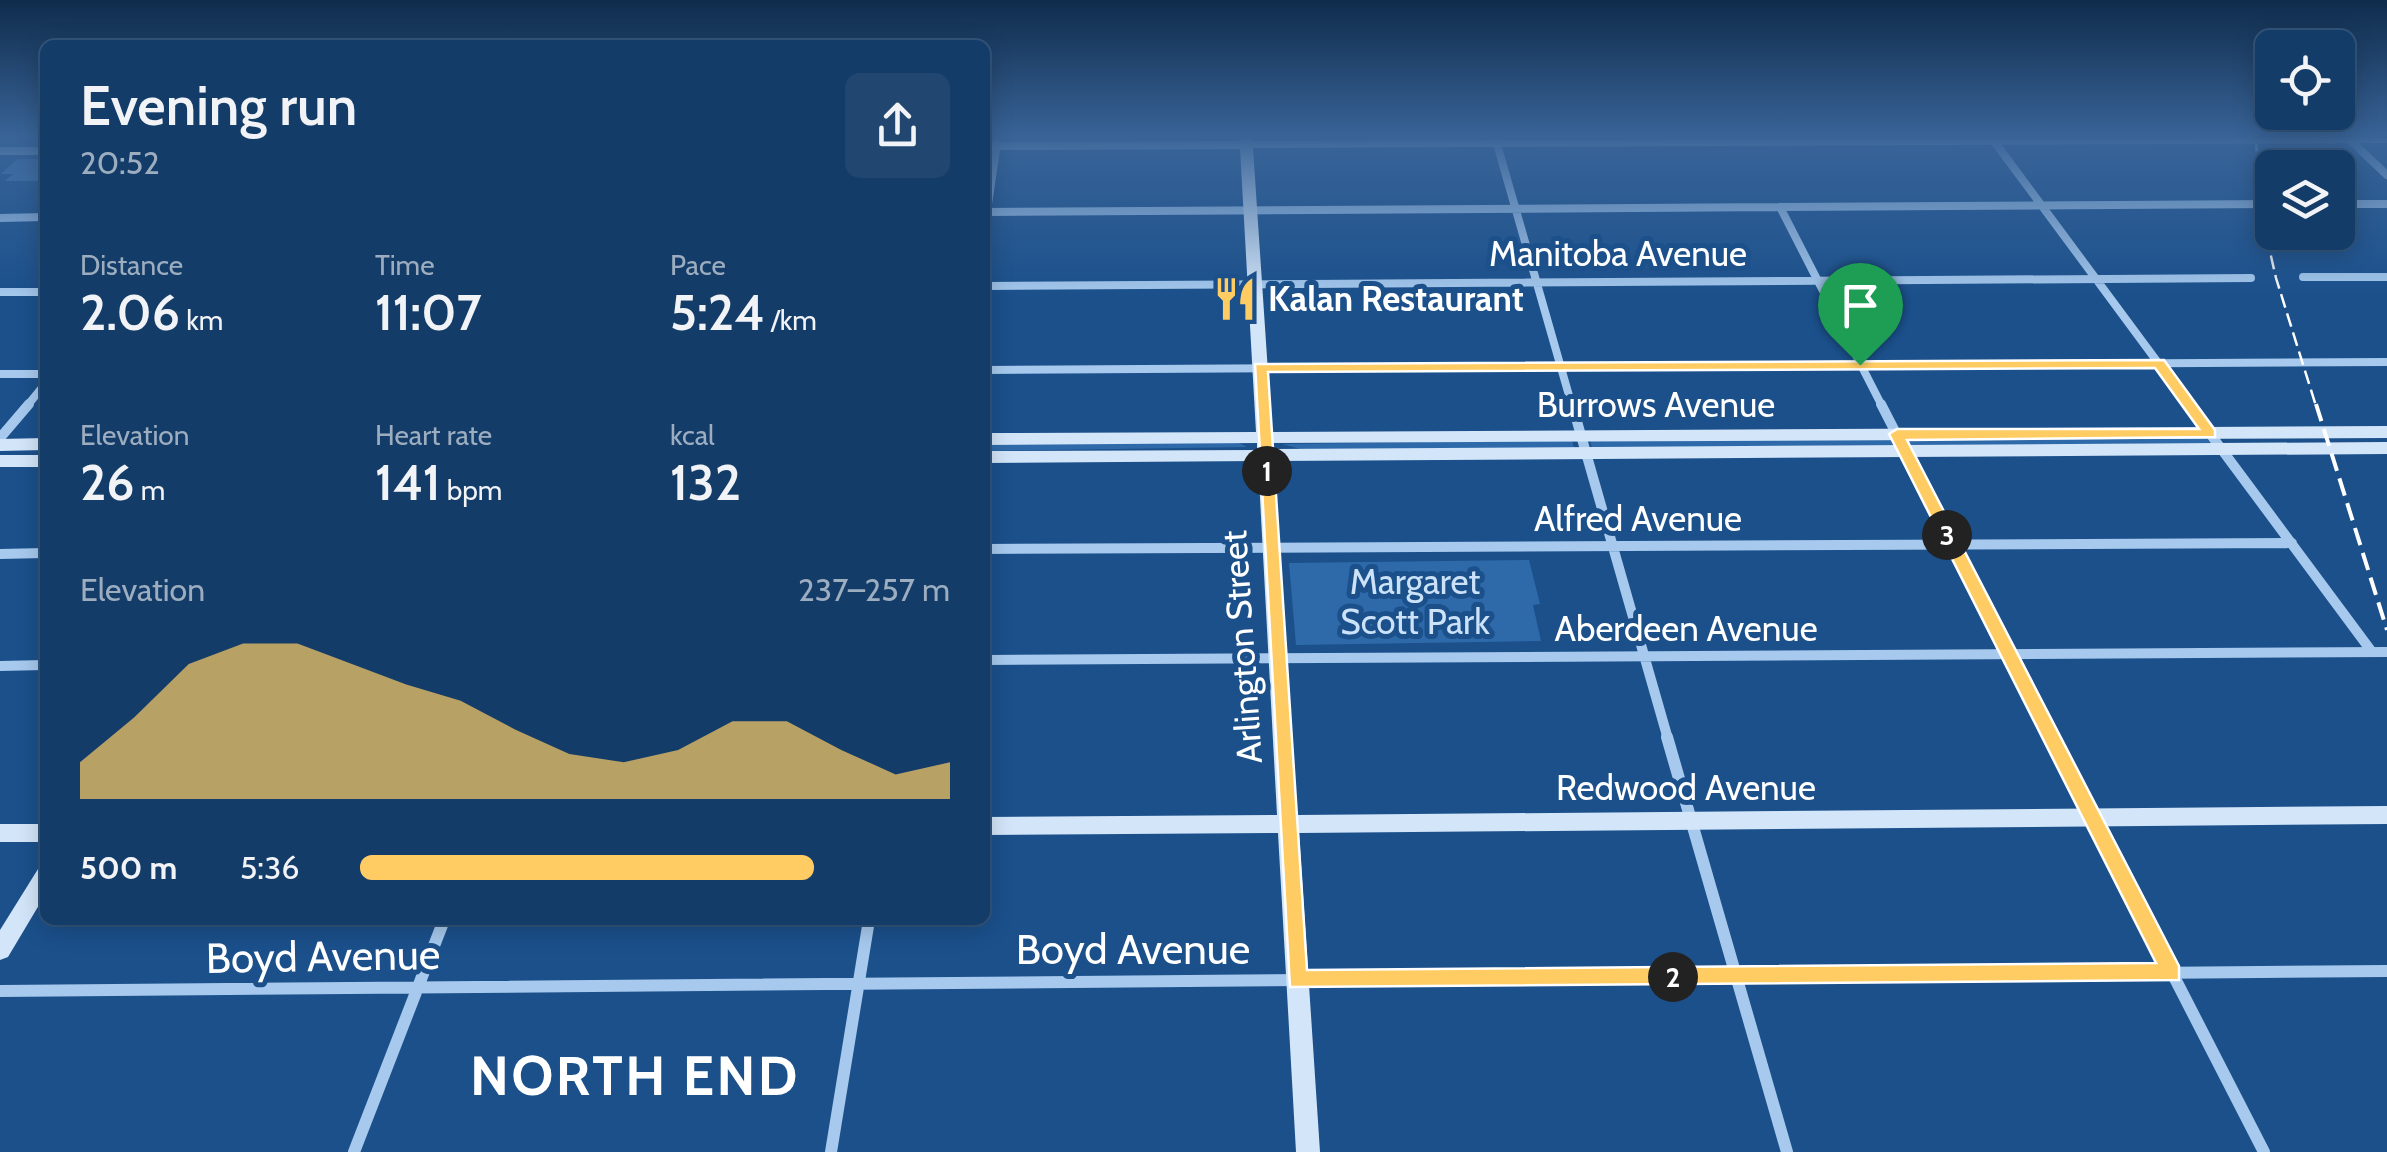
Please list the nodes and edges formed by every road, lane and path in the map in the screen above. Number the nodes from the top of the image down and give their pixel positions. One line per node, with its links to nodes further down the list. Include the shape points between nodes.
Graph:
1 (1250, 191): 10 (street, Arlington Street)
2 (1511, 191): 9 (street)
3 (2032, 191): 7 (street)
4 (2255, 204): 7 (street)
5 (2355, 204): 6 (street)
6 (2387, 204)
7 (2043, 206): 8 (street); 17 (street)
8 (1780, 207): 9 (street); 18 (street)
9 (1516, 208): 10 (street); 19 (street)
10 (1251, 211): 11 (street); 20 (street, Arlington Street)
11 (990, 212)
12 (0, 218): 13 (street)
13 (40, 218)
14 (2303, 277): 15 (street)
15 (2387, 277)
16 (2251, 278): 17 (street, Manitoba Avenue)
17 (2096, 279): 18 (street, Manitoba Avenue); 25 (street)
18 (1817, 280): 19 (street, Manitoba Avenue); 26 (street)
19 (1537, 282): 20 (street, Manitoba Avenue); 27 (street)
20 (1255, 284): 21 (street, Manitoba Avenue); 28 (street, Arlington Street)
21 (990, 286)
22 (0, 292): 23 (street)
23 (40, 292)
24 (2387, 362): 25 (street)
25 (2159, 363): 26 (street); 35 (street)
26 (1860, 365): 27 (street); 38 (street)
27 (1561, 366): 28 (street); 34 (street)
28 (1260, 367): 29 (street); 40 (street, Arlington Street)
29 (990, 370)
30 (0, 374): 31 (street)
31 (40, 374)
32 (40, 390): 37 (street)
33 (2387, 432): 35 (street, Burrows Avenue)
34 (1581, 434): 38 (street, Burrows Avenue); 40 (street, Burrows Avenue); 43 (street)
35 (2210, 434): 38 (street, Burrows Avenue); 42 (street)
36 (990, 440): 40 (street, Burrows Avenue)
37 (0, 441): 39 (street)
38 (1901, 443): 42 (street, Burrows Avenue); 43 (street, Burrows Avenue); 48 (street)
39 (40, 444)
40 (1265, 446): 43 (street, Burrows Avenue); 44 (street, Burrows Avenue); 50 (street, Arlington Street)
41 (2387, 448): 42 (street, Burrows Avenue)
42 (2223, 450): 47 (street)
43 (1586, 452): 49 (street)
44 (990, 456)
45 (0, 461): 46 (street)
46 (40, 462)
47 (2292, 543): 48 (street, Alfred Avenue); 54 (street)
48 (1952, 545): 49 (street, Alfred Avenue); 56 (street)
49 (1612, 546): 50 (street, Alfred Avenue); 57 (street)
50 (1271, 548): 51 (street, Alfred Avenue); 58 (street, Arlington Street)
51 (990, 550)
52 (0, 554): 53 (street)
53 (40, 554)
54 (2372, 652): 55 (street, Aberdeen Avenue); 56 (street, Aberdeen Avenue)
55 (2387, 652)
56 (2009, 654): 57 (street, Aberdeen Avenue); 63 (street)
57 (1644, 656): 58 (street, Aberdeen Avenue); 64 (street)
58 (1278, 659): 59 (street, Aberdeen Avenue); 65 (street, Arlington Street)
59 (990, 660)
60 (0, 666): 61 (street)
61 (40, 666)
62 (2387, 816): 63 (street, Redwood Avenue)
63 (2092, 817): 64 (street, Redwood Avenue); 74 (street)
64 (1691, 821): 65 (street, Redwood Avenue); 75 (street)
65 (1288, 823): 66 (street, Redwood Avenue); 76 (street, Arlington Street)
66 (990, 826)
67 (40, 832): 68 (street)
68 (0, 833)
69 (40, 884): 72 (street)
70 (442, 925): 78 (street)
71 (868, 925): 77 (street)
72 (0, 950)
73 (2387, 971): 74 (street, Boyd Avenue)
74 (2172, 973): 75 (street, Boyd Avenue); 84 (street)
75 (1737, 976): 76 (street, Boyd Avenue); 83 (street)
76 (1297, 980): 77 (street, Boyd Avenue); 82 (street, Arlington Street)
77 (859, 984): 78 (street, Boyd Avenue); 81 (street)
78 (418, 988): 79 (street, Boyd Avenue); 80 (street)
79 (0, 991)
80 (354, 1152)
81 (830, 1152)
82 (1308, 1152)
83 (1787, 1152)
84 (2264, 1152)

